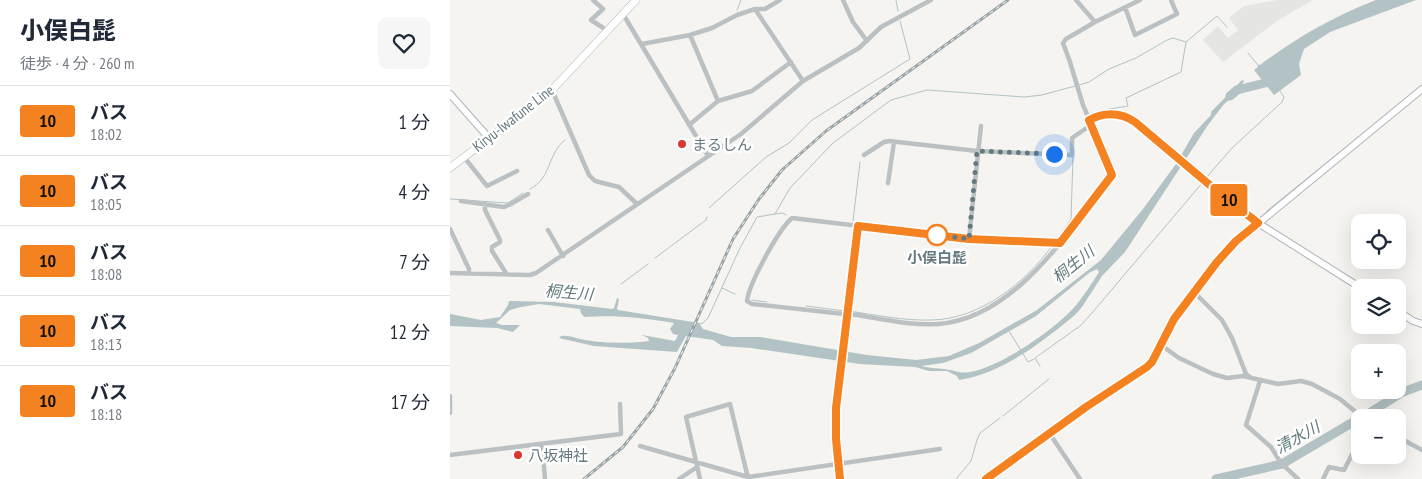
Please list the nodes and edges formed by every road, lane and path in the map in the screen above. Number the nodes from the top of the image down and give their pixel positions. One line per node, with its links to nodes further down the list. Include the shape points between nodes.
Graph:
1 (593, 0): 13 (street, via 603,9 591,20)
2 (636, 0): 11 (main road, Kiryu-Iwafune Line)
3 (780, 0): 10 (street, via 765,9)
4 (843, 0): 15 (street)
5 (931, 0): 15 (street, via 881,27)
6 (1076, 0): 12 (street)
7 (1140, 0): 9 (street)
8 (1171, 0): 9 (street, via 1177,14 1135,35)
9 (1125, 7): 12 (street)
10 (755, 9): 14 (street); 17 (street)
11 (623, 14): 13 (main road, Kiryu-Iwafune Line); 16 (street)
12 (1095, 22): 23 (street, via 1063,42)
13 (608, 31): 19 (main road, Kiryu-Iwafune Line)
14 (690, 35): 16 (street); 22 (street)
15 (867, 42): 18 (street)
16 (642, 44): 24 (street)
17 (790, 62): 18 (street); 22 (street, via 752,91)
18 (803, 81): 30 (street, via 741,134)
19 (552, 90): 26 (main road, Kiryu-Iwafune Line); 37 (street, via 589,175 595,181 618,187)
20 (1422, 90): 39 (main road)
21 (450, 94): 26 (main road)
22 (718, 101): 24 (street)
23 (1090, 123): 28 (street, via 1072,138 1072,155); 39 (main road, via 1107,114 1135,122); 44 (street, via 1112,175)
24 (689, 124): 30 (street)
25 (981, 126): 28 (street)
26 (488, 137): 31 (main road, Kiryu-Iwafune Line)
27 (894, 142): 28 (street); 29 (street, via 884,142); 34 (street)
28 (977, 151): 43 (street)
29 (864, 155)
30 (708, 156): 37 (street)
31 (464, 157): 32 (main road, Kiryu-Iwafune Line); 33 (street, via 487,186)
32 (450, 168)
33 (517, 171)
34 (888, 183)
35 (528, 194): 38 (street, via 509,205)
36 (461, 201): 38 (street)
37 (637, 204): 45 (street)
38 (485, 205): 48 (street, via 500,240 492,251)
39 (1258, 223): 49 (main road); 50 (main road, via 1226,251)
40 (858, 226): 43 (street); 51 (street, via 792,218 765,259 747,297 752,304); 70 (street, via 835,419)
41 (450, 229): 46 (street)
42 (548, 230): 45 (street)
43 (969, 239): 44 (street)
44 (1060, 243): 52 (street, via 1024,282 967,318 929,325)
45 (563, 256): 48 (street, via 534,274)
46 (469, 272): 47 (street); 48 (street)
47 (450, 273)
48 (506, 274)
49 (1351, 282)
50 (1194, 292): 55 (main road, via 1174,319); 56 (street, via 1222,320 1246,374)
51 (844, 314)
52 (850, 314)
53 (1406, 316): 54 (main road)
54 (1422, 324)
55 (1161, 345): 56 (street, via 1179,358 1213,374 1226,378); 62 (main road, via 1147,367)
56 (1251, 378): 57 (street)
57 (1260, 380): 60 (street, via 1278,384 1301,381 1312,384); 79 (street, via 1246,426 1271,447 1281,463)
58 (450, 396): 61 (street)
59 (620, 404): 64 (street, via 621,434)
60 (1352, 409)
61 (450, 413)
62 (1050, 434): 77 (main road); 78 (street)
63 (1406, 441): 67 (street)
64 (542, 444): 68 (street); 73 (street)
65 (640, 446): 71 (street)
66 (940, 450): 70 (street)
67 (1422, 450)
68 (450, 455)
69 (1351, 456): 80 (street, via 1344,470 1329,467)
70 (838, 464): 72 (street); 76 (street)
71 (697, 465): 72 (street); 72 (street, via 686,417 730,404); 74 (street); 75 (street)
72 (748, 478)
73 (545, 479)
74 (679, 479)
75 (700, 479)
76 (840, 479)
77 (986, 479)
78 (1080, 479)
79 (1298, 479)
80 (1324, 479)

